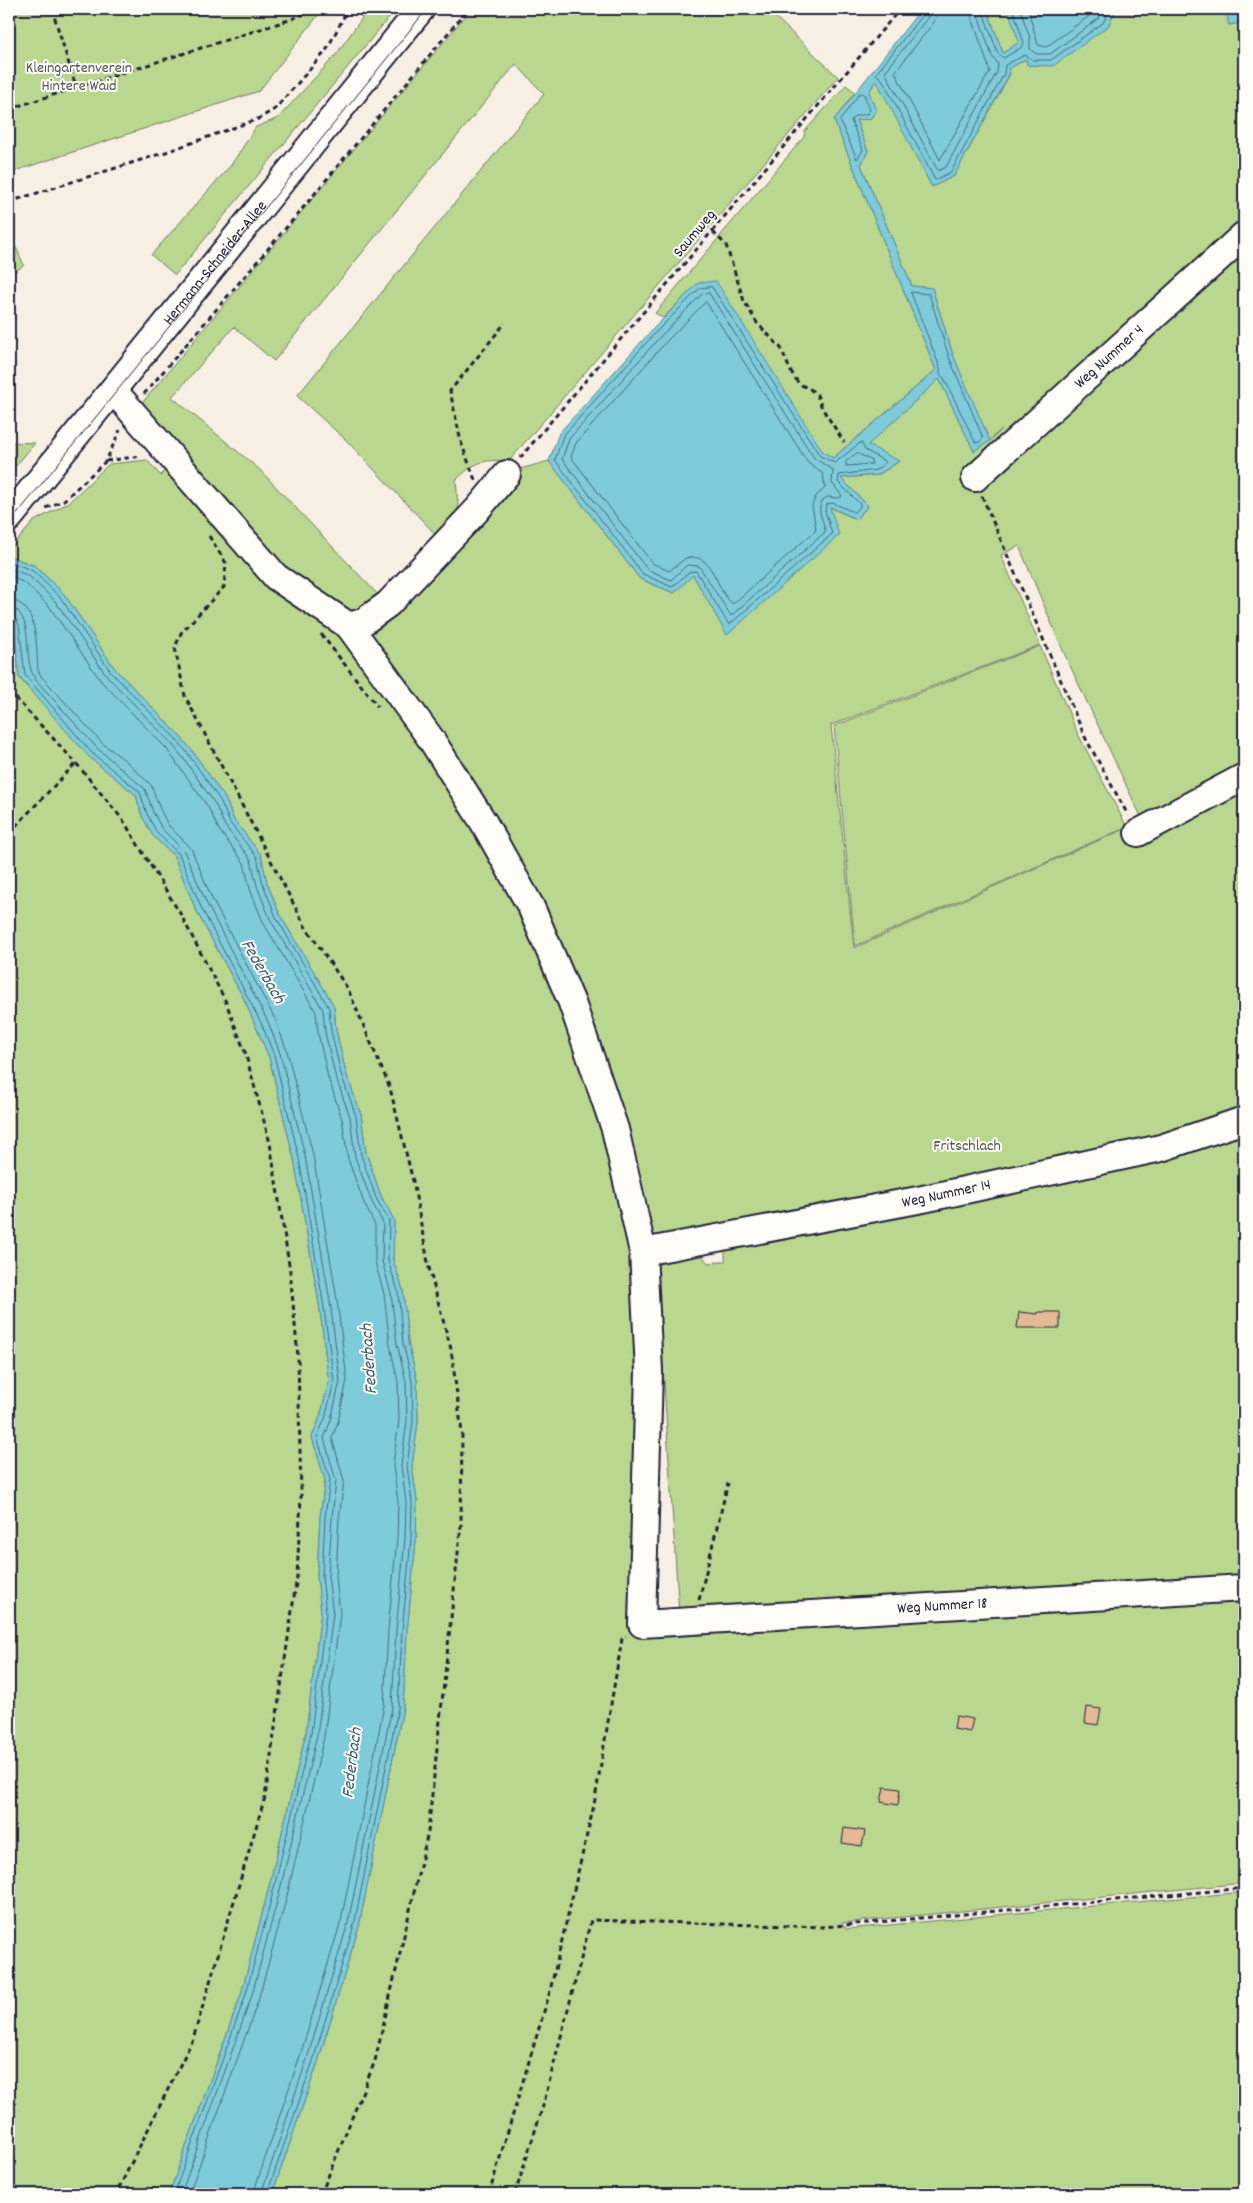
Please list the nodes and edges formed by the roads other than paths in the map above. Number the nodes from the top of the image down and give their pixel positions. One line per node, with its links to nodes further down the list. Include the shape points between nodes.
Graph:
1 (421, 9): 3 (street, Hermann-Schneider-Allee)
2 (1244, 235): 5 (street, Weg Nummer 4)
3 (113, 390): 6 (street, Hermann-Schneider-Allee); 7 (street, via 276,577)
4 (507, 474): 7 (street, via 388,604 363,622)
5 (975, 478)
6 (9, 518)
7 (349, 626): 11 (street, via 436,748 484,823 530,907 572,1003 615,1129)
8 (1244, 777): 9 (street)
9 (1138, 833)
10 (1244, 1120): 11 (street, Weg Nummer 14, via 1152,1150 923,1199)
11 (643, 1252): 12 (street, Weg Nummer 18, via 649,1371 642,1624)
12 (1244, 1588)

